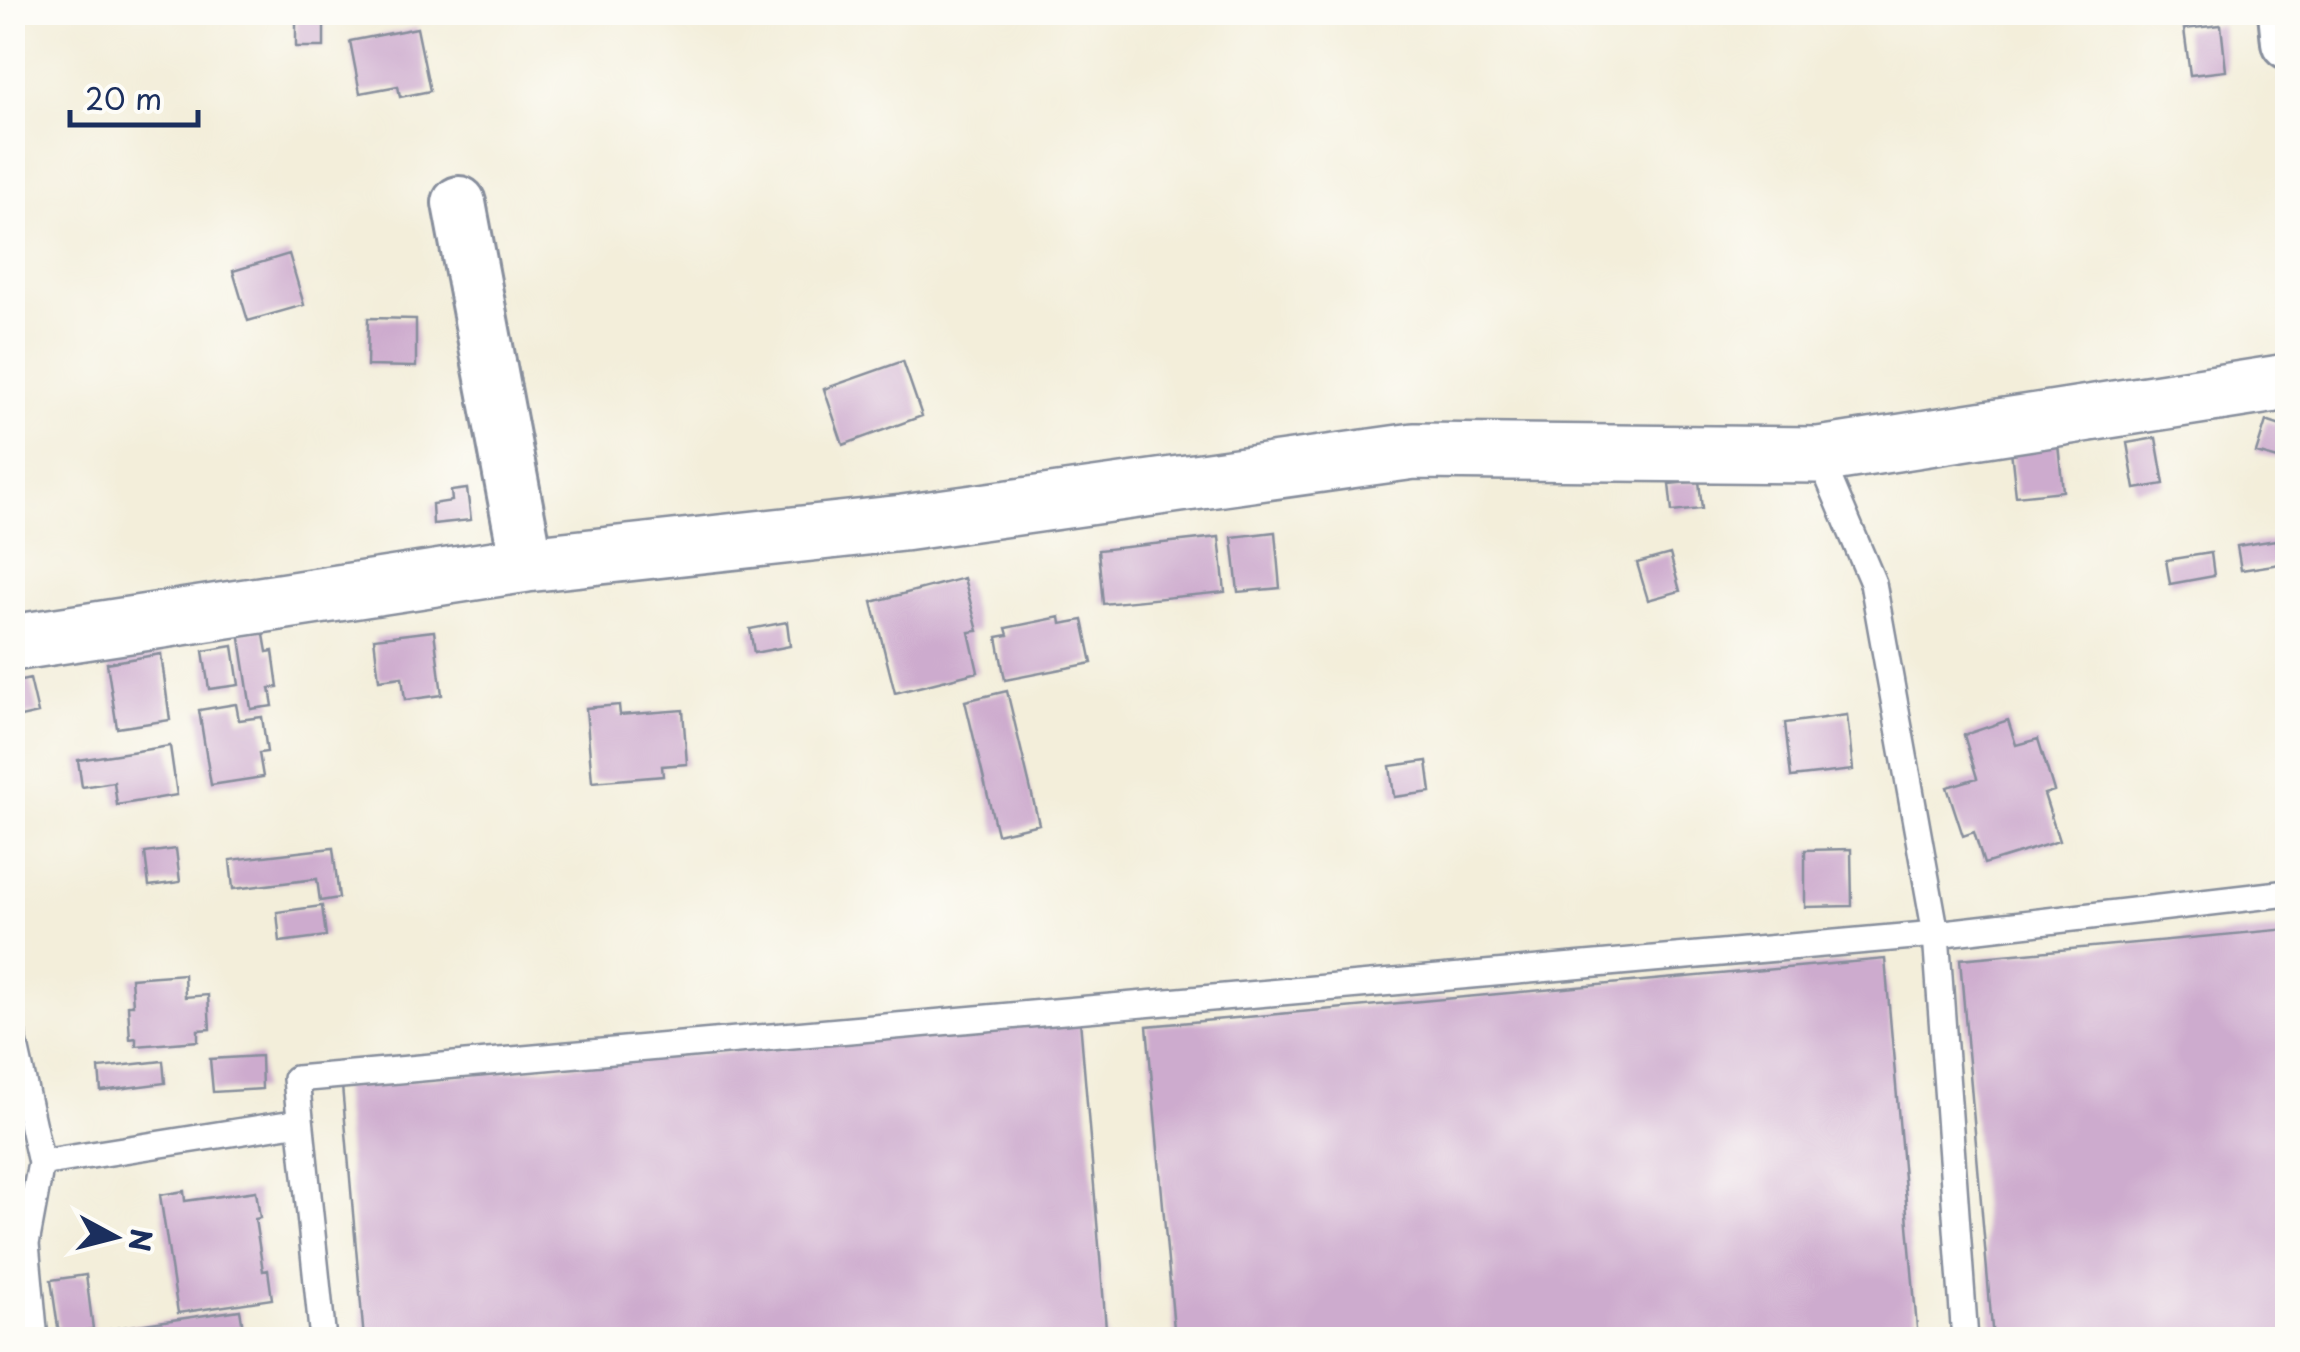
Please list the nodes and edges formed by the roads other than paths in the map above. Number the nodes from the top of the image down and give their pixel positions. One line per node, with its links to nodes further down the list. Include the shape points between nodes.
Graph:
1 (2285, 12): 2 (street)
2 (2288, 42)
3 (458, 203): 6 (street)
4 (2288, 382): 5 (street)
5 (1819, 455): 6 (street, via 1414,451 903,523); 9 (lane, via 1873,583)
6 (526, 564): 7 (street)
7 (12, 643)
8 (2288, 893): 9 (lane)
9 (1936, 934): 11 (lane, via 296,1079); 15 (lane)
10 (12, 1032): 12 (lane)
11 (300, 1122): 12 (lane); 14 (lane)
12 (41, 1164): 13 (lane, via 26,1244)
13 (35, 1340)
14 (323, 1340)
15 (1966, 1340)

